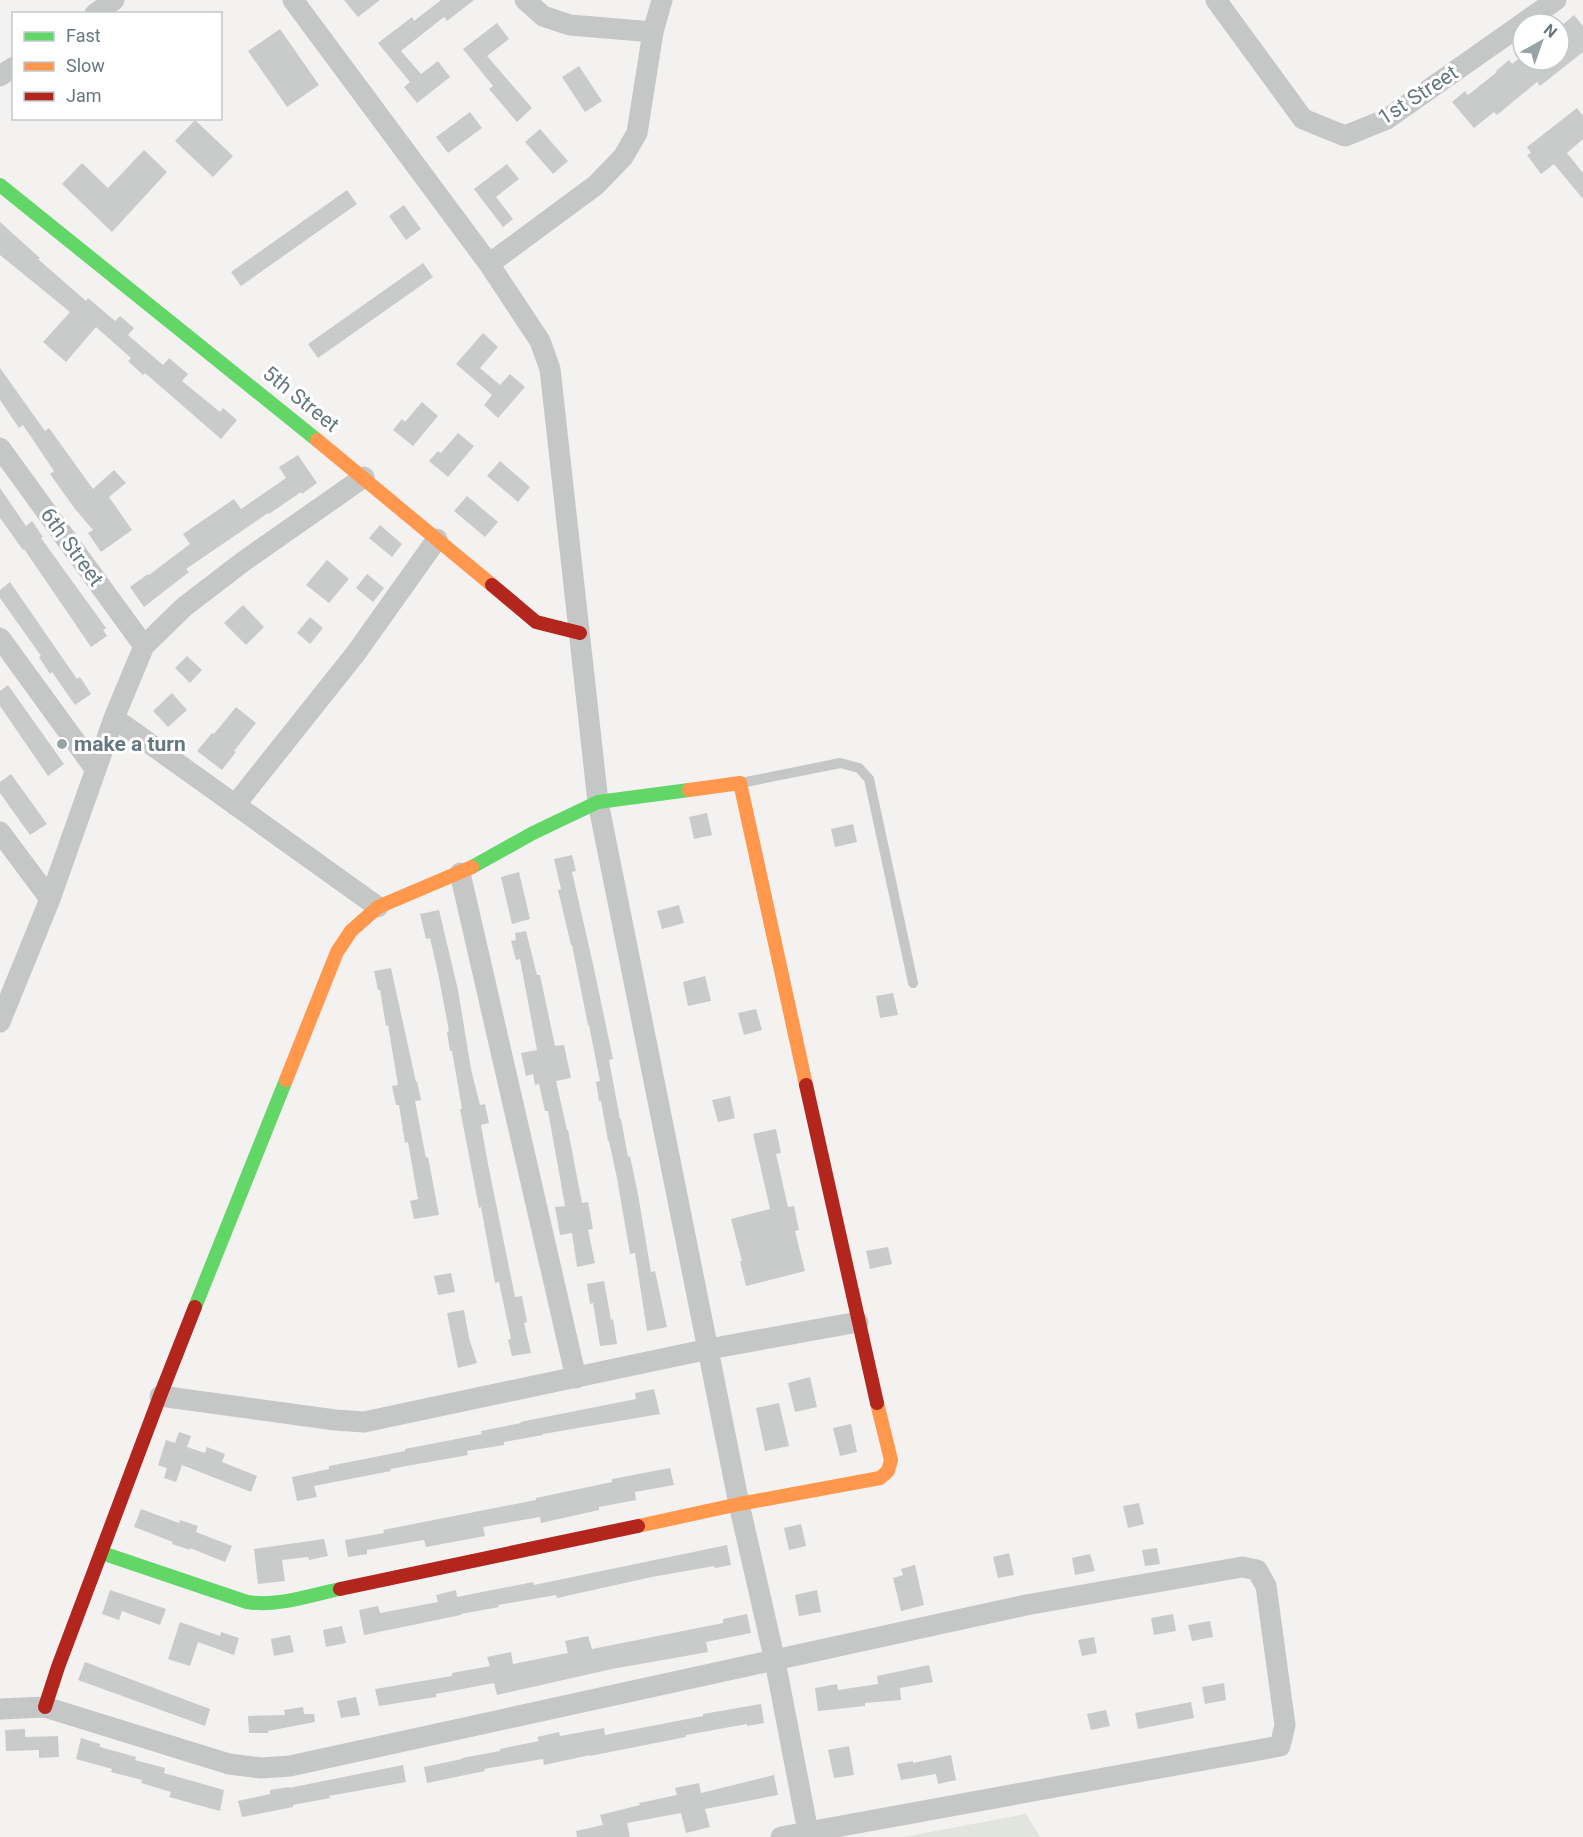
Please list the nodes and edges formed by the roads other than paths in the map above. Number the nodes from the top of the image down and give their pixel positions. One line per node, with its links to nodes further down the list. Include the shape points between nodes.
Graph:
1 (292, 0): 8 (street)
2 (525, 0): 6 (street, via 543,16 570,25)
3 (662, 0): 6 (street)
4 (1216, 0): 5 (street, 1st Street, via 1303,119 1346,136 1387,119)
5 (1556, 0)
6 (653, 32): 8 (street, via 637,133 623,157 596,185)
7 (0, 185): 10 (street, 5th Street)
8 (489, 264): 12 (street, via 540,341 550,369)
9 (0, 448): 14 (street, 6th Street)
10 (364, 477): 11 (street, 5th Street); 14 (street, via 193,600)
11 (437, 539): 12 (street, 5th Street, via 536,622); 19 (street, via 356,653)
12 (580, 633): 18 (street)
13 (0, 638): 16 (street)
14 (144, 646): 15 (street)
15 (114, 718): 16 (street); 19 (street)
16 (96, 770): 22 (street)
17 (740, 783): 18 (street); 24 (lane, via 840,763 859,768 869,779); 26 (street)
18 (598, 802): 21 (street); 27 (street)
19 (235, 804): 23 (street)
20 (0, 832): 22 (street)
21 (460, 873): 23 (street); 28 (street)
22 (50, 899): 25 (street)
23 (378, 907): 29 (street, via 351,931 337,952)
24 (913, 983)
25 (0, 1022)
26 (858, 1322): 27 (street); 30 (street, via 891,1460 888,1471 880,1478)
27 (709, 1349): 28 (street); 30 (street)
28 (576, 1378): 29 (street, via 363,1422)
29 (160, 1396): 31 (street)
30 (739, 1504): 31 (street, via 274,1603 247,1602); 32 (street)
31 (102, 1553): 33 (street)
32 (775, 1661): 33 (street, via 290,1766 261,1768 230,1764); 35 (street); 35 (street, via 1026,1605 1242,1567 1257,1570 1266,1586 1285,1725 1280,1746)
33 (45, 1707): 34 (street)
34 (0, 1709)
35 (808, 1834): 36 (street)
36 (781, 1837)

